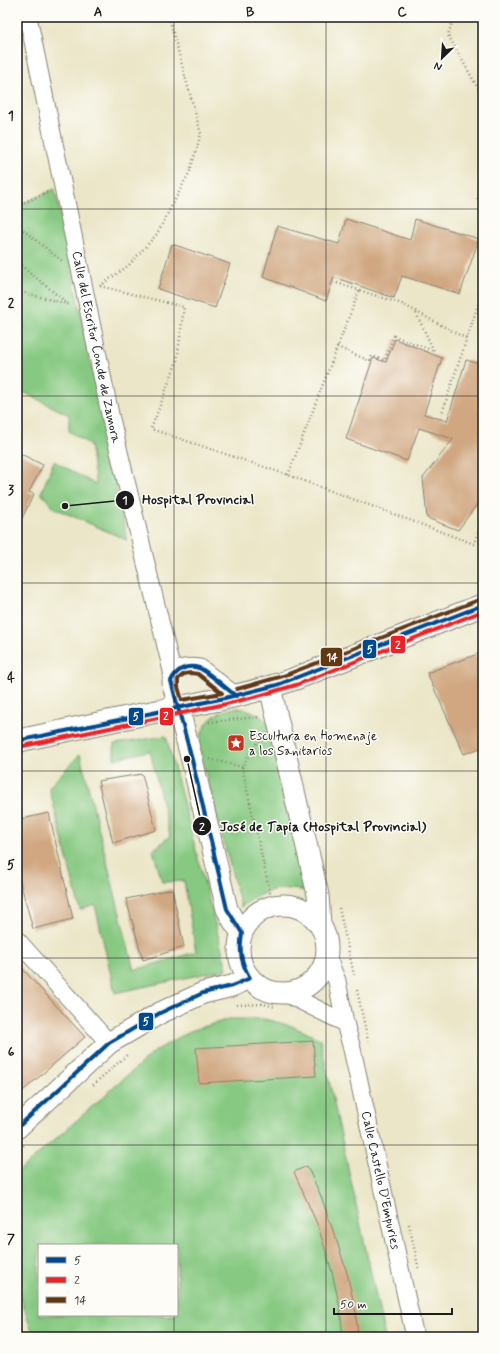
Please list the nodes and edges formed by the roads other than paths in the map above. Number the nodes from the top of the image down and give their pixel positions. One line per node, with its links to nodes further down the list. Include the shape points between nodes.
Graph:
1 (28, 17): 3 (street, Calle del Escritor Conde de Zamora, via 124,477)
2 (483, 605): 4 (main road)
3 (173, 675): 5 (street, via 186,667 200,668); 6 (street, Calle del Escritor Conde de Zamora, via 171,681)
4 (270, 687): 5 (main road); 8 (street, via 318,895)
5 (236, 696): 6 (main road)
6 (178, 707): 7 (main road); 9 (street, via 227,909)
7 (17, 741)
8 (320, 924): 9 (street, via 312,916 293,906 274,906 255,915); 11 (street, via 326,940)
9 (242, 933): 12 (street, via 240,957 242,966)
10 (17, 940): 15 (street)
11 (327, 956): 13 (street, via 319,975 312,983); 14 (street, Calle Castello D'Empuries, via 337,981)
12 (250, 978): 13 (street); 15 (street, via 181,1003)
13 (281, 1000): 14 (street)
14 (345, 1023): 17 (street, Calle Castello D'Empuries)
15 (109, 1043): 16 (street)
16 (23, 1135)
17 (415, 1337)

